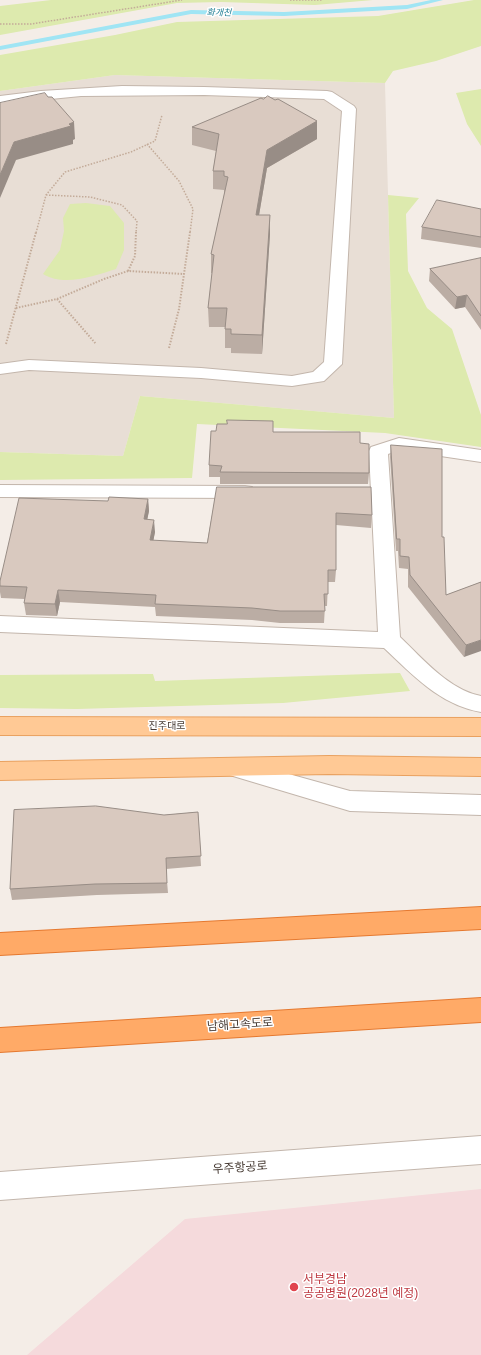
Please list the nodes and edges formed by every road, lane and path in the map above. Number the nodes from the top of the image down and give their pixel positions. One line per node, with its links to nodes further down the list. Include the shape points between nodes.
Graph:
1 (182, 0): 4 (path, via 31,24)
2 (290, 0): 3 (path)
3 (323, 0)
4 (0, 24)
5 (169, 90): 6 (street, via 38,94); 7 (path, via 155,141); 16 (street, via 327,96 349,109 332,364 318,377 292,381)
6 (0, 100)
7 (147, 144): 8 (path, via 131,152 65,172); 10 (path, via 179,181 193,209)
8 (46, 195): 9 (path, via 90,197 122,205 137,221 135,256); 12 (path)
9 (128, 271): 10 (path); 11 (path)
10 (184, 274): 16 (path, via 179,309)
11 (56, 299): 12 (path); 15 (path)
12 (16, 308): 13 (path)
13 (6, 346)
14 (0, 369): 15 (street, via 29,365)
15 (117, 369): 16 (street)
16 (163, 371)
17 (481, 456): 21 (street, via 399,444 378,451 373,492)
18 (0, 491): 19 (street)
19 (262, 492)
20 (0, 624): 21 (street)
21 (389, 640): 22 (street, via 444,689 470,704)
22 (481, 704)
23 (0, 726): 24 (main road, 진주대로)
24 (481, 727)
25 (230, 766): 26 (main road, via 329,764); 27 (main road); 28 (street, via 350,801)
26 (481, 767)
27 (0, 771)
28 (481, 805)
29 (481, 918): 30 (highway)
30 (0, 944)
31 (481, 1010): 32 (highway, 남해고속도로)
32 (0, 1040)
33 (481, 1150): 34 (street, 우주항공로)
34 (0, 1186)

